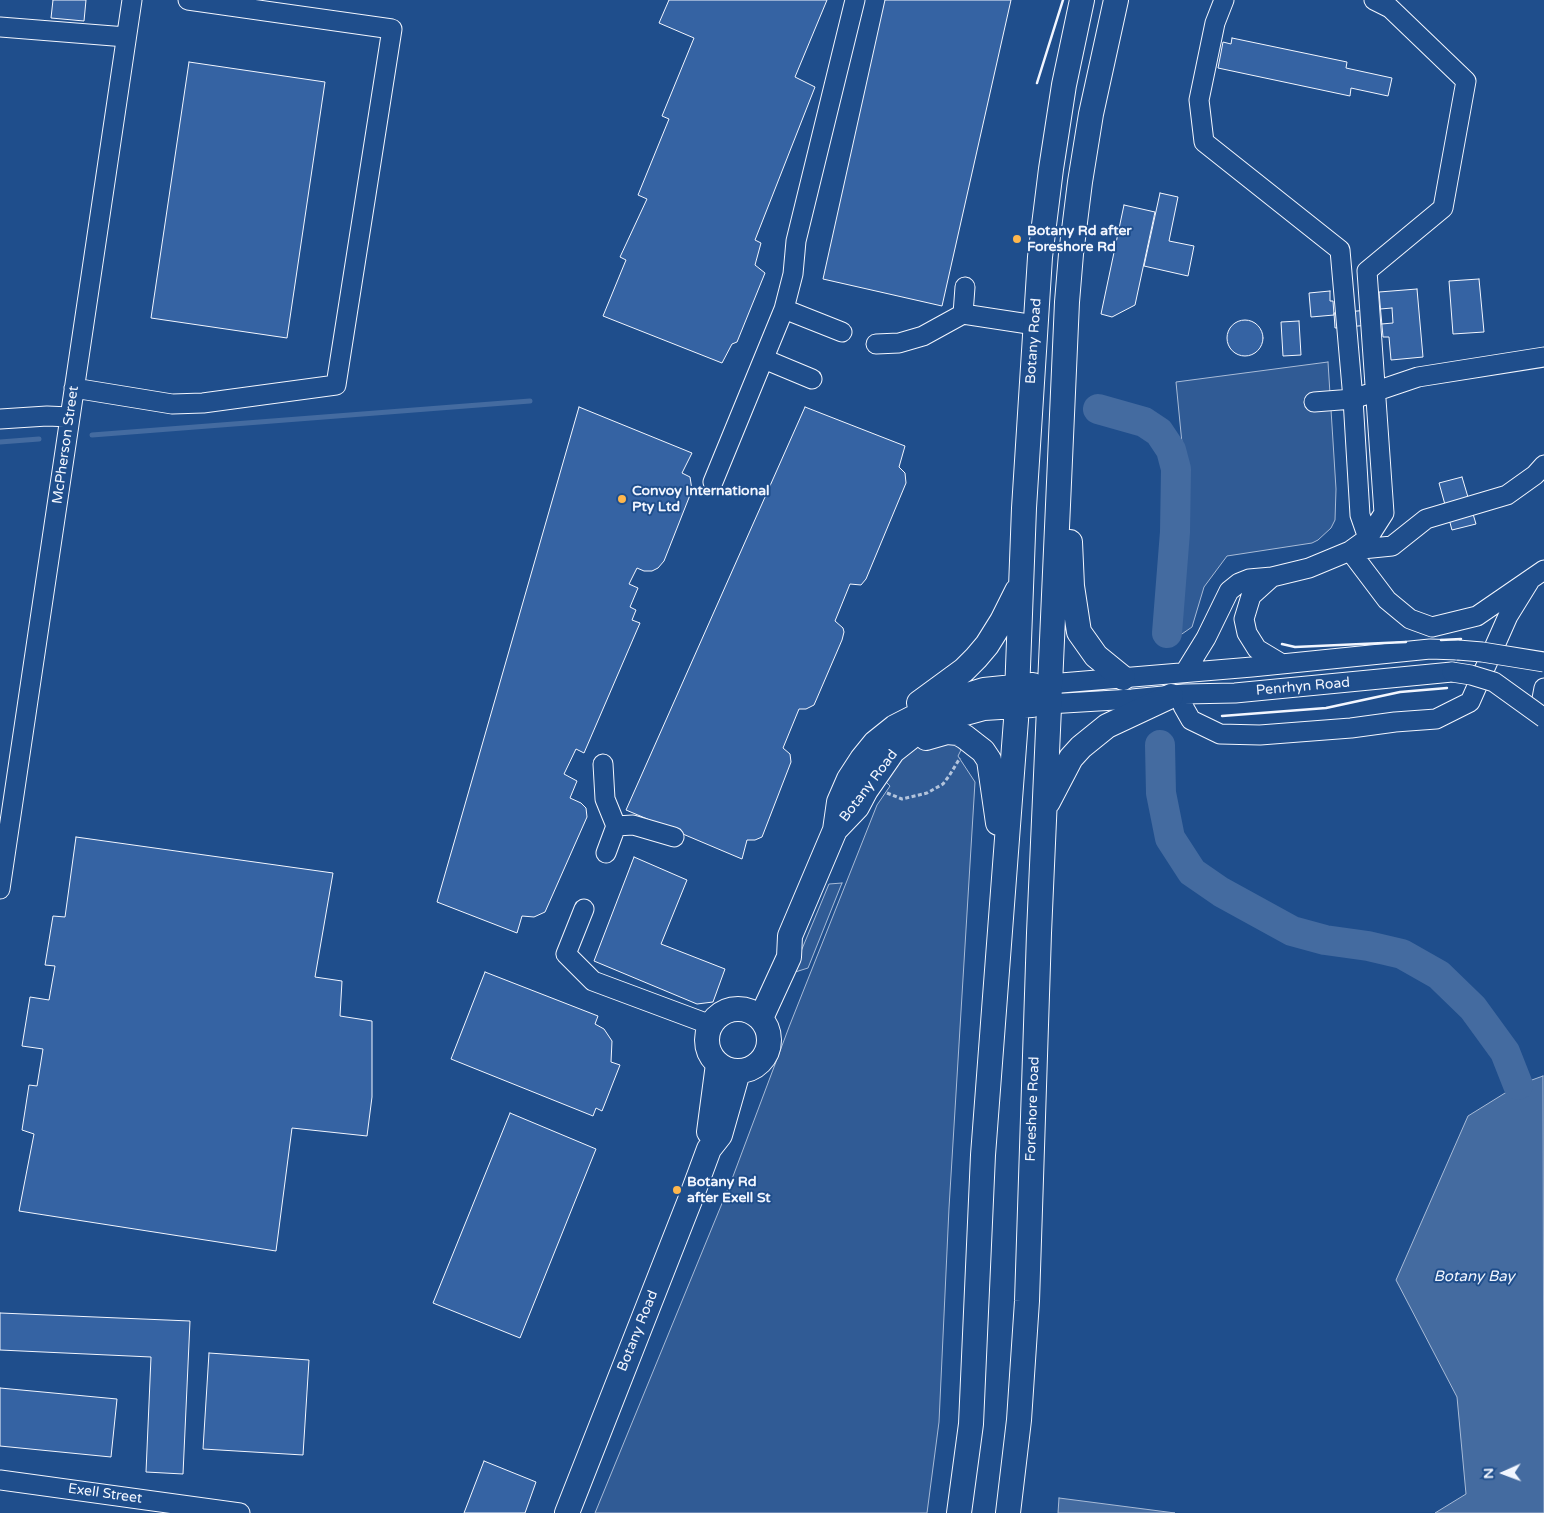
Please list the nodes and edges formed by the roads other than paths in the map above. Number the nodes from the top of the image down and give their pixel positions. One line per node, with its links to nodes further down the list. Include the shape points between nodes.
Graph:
1 (132, 0): 9 (street, McPherson Street)
2 (188, 0): 19 (street, via 392,29 336,385 203,403 172,404)
3 (855, 0): 11 (street, via 796,241 793,274)
4 (1082, 0): 13 (main road, Botany Road, via 1051,169)
5 (1116, 0): 25 (main road, via 1080,182 1068,292)
6 (1224, 0): 21 (street, via 1215,23 1199,100 1204,142 1340,250)
7 (1374, 0): 20 (street, via 1390,8 1466,81 1443,208 1366,271)
8 (0, 27): 9 (street)
9 (126, 37): 19 (street, McPherson Street)
10 (965, 287): 12 (street)
11 (784, 309): 14 (street); 17 (street)
12 (963, 314): 13 (street); 15 (street, via 923,336 899,344)
13 (1035, 325): 33 (main road, Botany Road)
14 (842, 332)
15 (876, 344)
16 (1544, 357): 20 (street, via 1418,377)
17 (764, 359): 18 (street); 27 (street)
18 (812, 379)
19 (74, 388): 23 (street, McPherson Street)
20 (1376, 391): 21 (street); 28 (street, via 1384,514)
21 (1353, 399): 22 (street); 28 (street, via 1360,515)
22 (1314, 402)
23 (70, 417): 24 (street); 53 (street, McPherson Street)
24 (0, 419)
25 (1062, 438): 37 (main road, via 1072,586 1079,632 1096,656); 39 (main road)
26 (1544, 464): 29 (street, via 1535,475 1507,495 1426,519 1392,546)
27 (713, 482)
28 (1368, 538): 29 (street)
29 (1350, 551): 31 (street, via 1309,568); 32 (street, via 1386,600 1410,619 1432,627 1477,616)
30 (1544, 570): 32 (street)
31 (1272, 576): 35 (street, via 1251,596 1244,619 1247,633 1257,648); 36 (street, via 1238,582 1229,591)
32 (1529, 582): 40 (street, via 1508,616 1470,702 1436,719 1260,735 1220,734 1191,720)
33 (1021, 585): 41 (main road, Botany Road); 44 (main road, via 1002,622 976,658 912,708)
34 (1544, 662): 35 (street, Penrhyn Road, bridge, via 1482,652 1430,649)
35 (1282, 664): 36 (street, Penrhyn Road)
36 (1185, 672): 37 (street, Penrhyn Road)
37 (1123, 678): 39 (street, Penrhyn Road)
38 (1544, 688): 42 (street, via 1541,704)
39 (1049, 694): 40 (street, Penrhyn Road); 41 (main road, Botany Road); 47 (main road, Foreshore Road)
40 (1177, 695): 43 (street, Penrhyn Road, bridge, via 1235,693 1452,672 1494,682); 47 (main road, via 1107,726 1081,747)
41 (1017, 696): 44 (main road, Botany Road, via 984,690 949,700); 46 (main road, Botany Road, via 962,714 912,736 893,751); 52 (main road)
42 (1544, 714)
43 (1544, 718)
44 (895, 727): 49 (main road, Botany Road, via 876,743 849,779 839,802)
45 (603, 764): 48 (street, via 605,799)
46 (874, 780): 49 (main road, Botany Road, via 857,807); 52 (main road, via 916,743 932,736 947,732 971,742 989,760)
47 (1045, 809): 62 (main road, Foreshore Road, via 1027,1301 1019,1420)
48 (616, 826): 50 (street, via 633,825); 51 (street)
49 (835, 830): 55 (main road, Botany Road, via 790,936 775,951 757,990)
50 (674, 837)
51 (606, 853)
52 (1004, 873): 61 (main road, via 983,1155 971,1424)
53 (0, 889)
54 (584, 909): 56 (street, via 566,954 593,981)
55 (752, 1014): 56 (main road, via 734,1010 725,1012); 57 (main road, via 766,1027 769,1047 765,1057 753,1067)
56 (711, 1025): 57 (main road, via 708,1046 712,1056)
57 (728, 1068): 60 (main road, Botany Road, via 720,1135 709,1149)
58 (0, 1480): 59 (street, Exell Street)
59 (240, 1513)
60 (567, 1513)
61 (958, 1513)
62 (1008, 1513)

